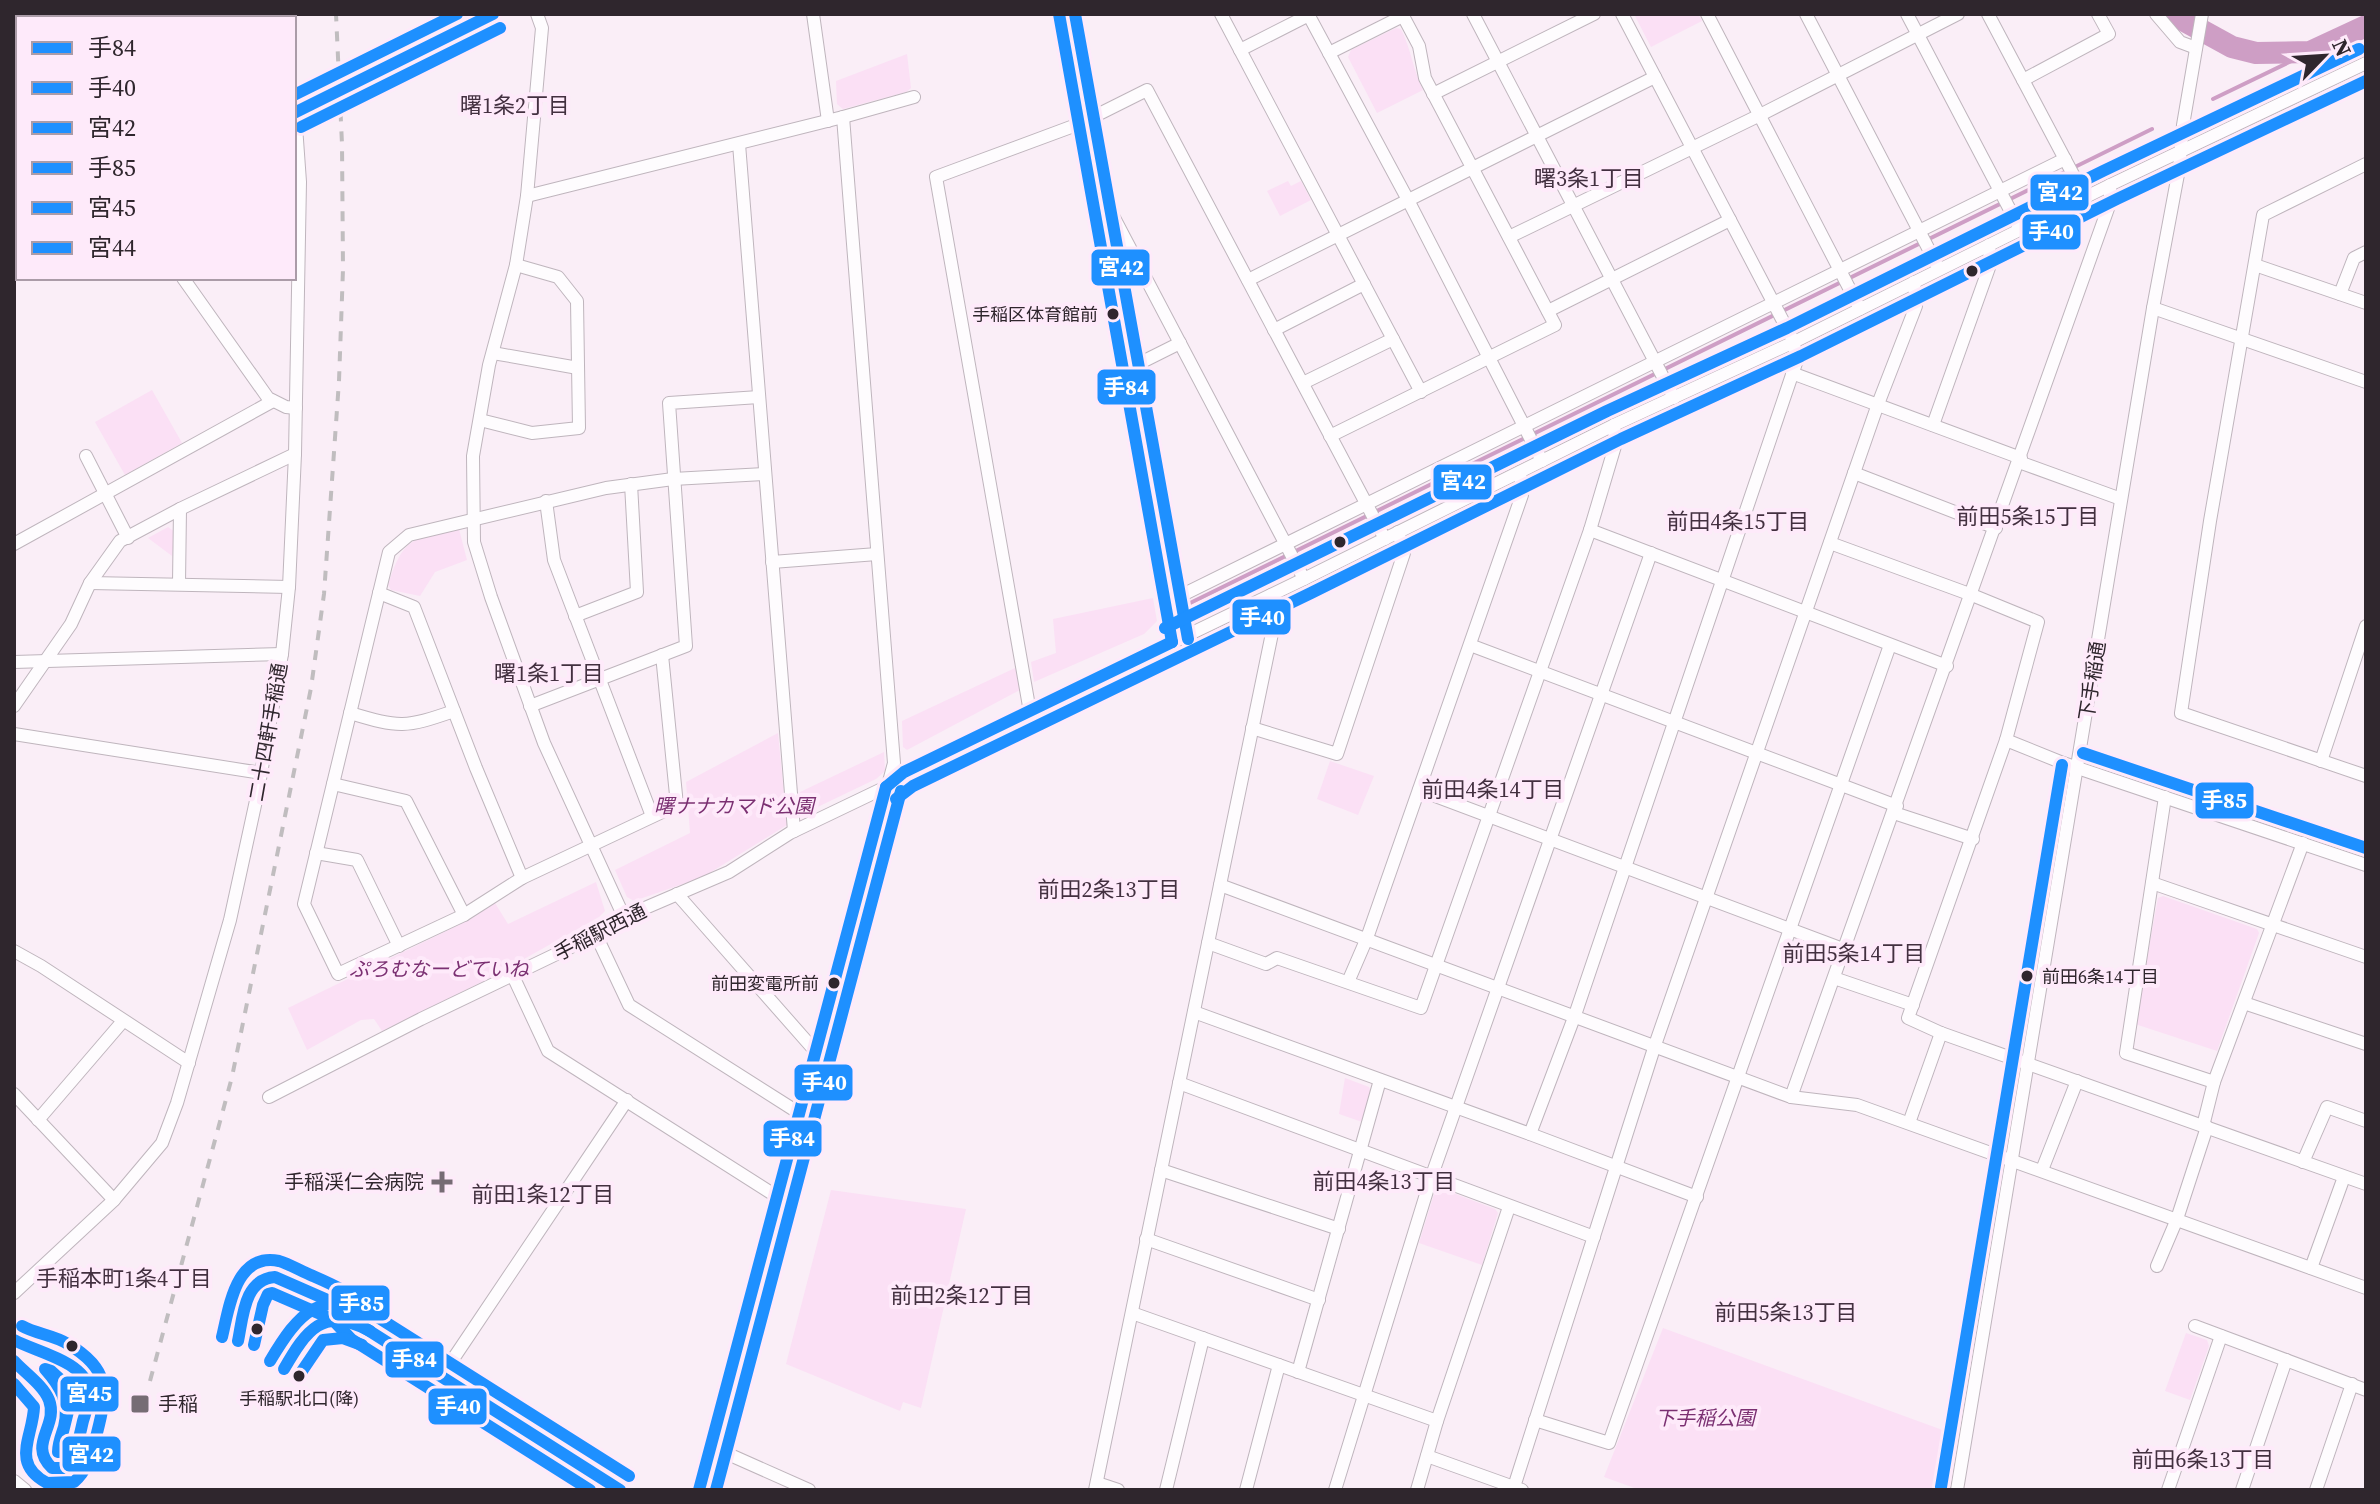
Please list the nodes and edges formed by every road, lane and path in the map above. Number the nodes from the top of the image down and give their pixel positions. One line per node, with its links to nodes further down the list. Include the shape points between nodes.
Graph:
1 (493, 14): 30 (street, bridge)
2 (537, 14): 44 (street, via 542,28)
3 (813, 14): 33 (street)
4 (1059, 14): 34 (street)
5 (1221, 14): 21 (street)
6 (1473, 14): 23 (street)
7 (1594, 14): 23 (street)
8 (1622, 14): 26 (street)
9 (1707, 14): 31 (street)
10 (1806, 14): 25 (street)
11 (1907, 14): 19 (street)
12 (1958, 14): 19 (street)
13 (1988, 14): 27 (street)
14 (2098, 14): 27 (street, via 2109,34)
15 (2156, 14): 20 (street, via 2180,42)
16 (2202, 14): 20 (street, 下手稲通)
17 (1309, 15): 21 (street); 22 (street)
18 (1403, 15): 22 (street); 28 (street)
19 (1918, 34): 25 (street); 46 (street)
20 (2196, 48): 39 (street, 下手稲通)
21 (1240, 50): 52 (street)
22 (1329, 53): 47 (street)
23 (1498, 62): 28 (street); 35 (street)
24 (2366, 63): 39 (street, 手稲駅西通)
25 (1838, 76): 31 (street); 54 (street)
26 (1655, 77): 35 (street); 38 (street)
27 (2023, 80): 41 (street)
28 (1433, 94): 42 (street)
29 (914, 97): 32 (street)
30 (296, 112)
31 (1760, 115): 38 (street); 60 (street)
32 (843, 117): 33 (street); 120 (street)
33 (828, 121): 36 (street)
34 (1079, 124): 48 (street); 63 (street, via 1147,90); 148 (street, via 936,177)
35 (1536, 136): 42 (street); 49 (street)
36 (739, 144): 44 (street); 86 (street)
37 (296, 146): 90 (street, 二十四軒手稲通)
38 (1692, 148): 49 (street); 50 (street)
39 (2181, 153): 43 (street, 手稲駅西通); 68 (street, 下手稲通)
40 (2366, 164): 58 (street, via 2263,215)
41 (2069, 166): 45 (street); 46 (street)
42 (1472, 168): 47 (street); 53 (street)
43 (2110, 185): 45 (street, 手稲駅西通); 98 (street, via 2110,203)
44 (527, 196): 57 (street)
45 (2085, 197): 51 (street, 手稲駅西通)
46 (2004, 199): 51 (street); 54 (street)
47 (1408, 200): 52 (street); 78 (street)
48 (1094, 204): 76 (street, via 1111,212); 81 (street)
49 (1574, 206): 53 (street); 61 (street)
50 (1730, 220): 61 (street); 69 (street)
51 (2020, 229): 55 (street, 手稲駅西通)
52 (1338, 234): 63 (street); 65 (street)
53 (1509, 237): 71 (street)
54 (1923, 238): 59 (street); 60 (street)
55 (1989, 245): 59 (street, 手稲駅西通); 93 (street, via 1990,265)
56 (2366, 252): 66 (street, via 2354,258)
57 (516, 265): 77 (street); 79 (street, via 558,277 577,301)
58 (2255, 265): 66 (street); 74 (street)
59 (1939, 269): 64 (street, 手稲駅西通)
60 (1845, 276): 69 (street); 70 (street)
61 (1612, 279): 71 (street); 80 (street)
62 (184, 280): 88 (street)
63 (1248, 280): 72 (street)
64 (1914, 282): 70 (street, 手稲駅西通); 89 (street, via 1916,306)
65 (1364, 284): 72 (street); 73 (street)
66 (2340, 294): 67 (street)
67 (2366, 303)
68 (2153, 308): 74 (street); 106 (street, 下手稲通)
69 (1777, 309): 75 (street); 80 (street)
70 (1860, 309): 75 (street, 手稲駅西通)
71 (1548, 311): 78 (street, via 1555,325)
72 (1274, 330): 84 (street)
73 (1393, 339): 84 (street); 85 (street)
74 (2243, 339): 83 (street); 155 (street, via 2181,713)
75 (1794, 342): 82 (street); 87 (street, 手稲駅西通)
76 (1180, 343): 81 (street); 118 (street)
77 (493, 353): 79 (street); 91 (street)
78 (1489, 358): 85 (street); 94 (street)
79 (578, 368): 91 (street, via 579,428 532,433)
80 (1658, 368): 87 (street); 94 (street)
81 (1124, 371): 130 (street)
82 (1792, 373): 89 (street); 123 (street)
83 (2366, 382)
84 (1303, 383): 95 (street)
85 (1421, 392): 95 (street)
86 (759, 397): 102 (street); 103 (street, via 669,403)
87 (1674, 398): 92 (street, 手稲駅西通)
88 (273, 401): 90 (street); 105 (street)
89 (1878, 404): 93 (street); 101 (street)
90 (296, 408): 96 (street, 二十四軒手稲通)
91 (480, 420): 110 (street, via 473,456)
92 (1614, 425): 99 (street, 手稲駅西通); 112 (street, via 1615,446)
93 (1933, 425): 98 (street)
94 (1527, 432): 99 (street); 109 (street)
95 (1330, 436): 109 (street)
96 (295, 454): 108 (street); 126 (street, 二十四軒手稲通)
97 (86, 456): 105 (street)
98 (2020, 460): 106 (street); 111 (street)
99 (1542, 461): 100 (street, 手稲駅西通)
100 (1520, 472): 113 (street, 手稲駅西通); 135 (street, via 1522,495)
101 (1854, 473): 111 (street); 116 (street)
102 (765, 474): 103 (street); 121 (street)
103 (673, 479): 104 (street); 138 (street, via 686,646)
104 (631, 484): 107 (street); 132 (street, via 637,592)
105 (106, 493): 114 (street); 117 (street)
106 (2121, 499): 156 (street, 下手稲通)
107 (546, 501): 110 (street); 132 (street, via 554,560)
108 (180, 509): 114 (street); 125 (street)
109 (1371, 511): 115 (street); 118 (street)
110 (473, 518): 127 (street, via 409,535 389,552); 146 (street, via 474,542)
111 (1996, 528): 129 (street)
112 (1590, 530): 119 (street); 142 (street)
113 (1398, 532): 115 (street, 手稲駅西通); 151 (street, via 1404,553 1337,754)
114 (128, 538): 124 (street, via 120,541)
115 (1385, 539): 122 (street, 手稲駅西通)
116 (1830, 543): 129 (street); 131 (street)
117 (14, 544)
118 (1289, 551): 122 (street); 130 (street)
119 (1651, 553): 123 (street); 144 (street)
120 (877, 554): 121 (street); 161 (street, via 894,763)
121 (772, 562): 167 (street)
122 (1304, 579): 128 (street, 手稲駅西通)
123 (1722, 581): 131 (street); 150 (street)
124 (90, 583): 125 (street); 139 (street, via 71,624)
125 (179, 583): 126 (street)
126 (289, 587): 137 (street, 二十四軒手稲通)
127 (379, 593): 147 (street, via 414,607); 149 (street)
128 (1271, 595): 134 (street, 手稲駅西通); 151 (street, via 1276,614)
129 (1972, 595): 141 (street); 153 (street, via 2038,622)
130 (1164, 604): 134 (street)
131 (1806, 611): 136 (street); 154 (street)
132 (575, 616): 143 (street)
133 (2366, 626): 155 (street)
134 (1172, 642): 148 (street, 手稲駅西通)
135 (1470, 645): 142 (street); 162 (street)
136 (1890, 645): 141 (street); 160 (street)
137 (282, 654): 139 (street); 157 (street, 二十四軒手稲通)
138 (662, 655): 143 (street); 165 (street, via 677,805)
139 (43, 661): 140 (street); 145 (street)
140 (14, 662)
141 (1947, 666): 164 (street)
142 (1540, 672): 144 (street); 166 (street)
143 (599, 680): 146 (street); 165 (street)
144 (1602, 695): 150 (street); 169 (street)
145 (14, 706)
146 (530, 706): 171 (street)
147 (454, 711): 149 (street, via 398,725); 175 (street)
148 (1030, 712): 161 (street, 手稲駅西通, via 904,772)
149 (350, 713): 159 (street)
150 (1674, 723): 154 (street); 174 (street)
151 (1252, 728): 177 (street)
152 (14, 734): 157 (street)
153 (2006, 740): 156 (street); 168 (street)
154 (1757, 753): 160 (street); 179 (street)
155 (2321, 761): 158 (street)
156 (2078, 768): 163 (street); 206 (street, 下手稲通)
157 (261, 773): 205 (street, 二十四軒手稲通, via 230,920)
158 (2366, 776)
159 (333, 784): 172 (street); 180 (street, via 406,801)
160 (1841, 784): 164 (street); 183 (street)
161 (886, 787): 167 (street, 手稲駅西通); 204 (street)
162 (1419, 790): 166 (street); 185 (street)
163 (2165, 797): 170 (street); 176 (street)
164 (1896, 810): 168 (street); 188 (street)
165 (652, 816): 171 (street)
166 (1488, 817): 169 (street); 191 (street)
167 (794, 831): 178 (street, 手稲駅西通, via 729,872)
168 (1973, 839): 197 (street)
169 (1551, 840): 174 (street); 195 (street)
170 (2303, 843): 173 (street); 182 (street)
171 (590, 845): 175 (street); 181 (street)
172 (316, 853): 187 (street, via 357,860); 187 (street, via 304,904 338,974)
173 (2366, 865)
174 (1625, 867): 179 (street); 199 (street)
175 (522, 878): 180 (street)
176 (2152, 883): 182 (street); 210 (street, via 2126,1053)
177 (1220, 885): 185 (street); 186 (street)
178 (677, 894): 181 (street, 手稲駅西通); 204 (street)
179 (1706, 898): 183 (street); 203 (street)
180 (464, 915): 187 (street)
181 (624, 917): 184 (street, 手稲駅西通)
182 (2273, 925): 190 (street); 196 (street)
183 (1791, 930): 188 (street); 207 (street)
184 (596, 935): 192 (street, 手稲駅西通); 217 (street, via 629,1005)
185 (1367, 938): 191 (street); 194 (street)
186 (1208, 943): 194 (street, via 1266,964 1277,958); 198 (street)
187 (399, 946)
188 (1843, 949): 193 (street)
189 (16, 955): 200 (street)
190 (2366, 957)
191 (1437, 964): 194 (street, via 1421,1008); 195 (street)
192 (513, 976): 212 (street, 手稲駅西通); 215 (street, via 548,1051)
193 (1834, 978): 197 (street); 213 (street)
194 (1348, 982)
195 (1499, 987): 199 (street); 216 (street)
196 (2244, 1003): 202 (street); 210 (street)
197 (1913, 1005): 201 (street, via 1908,1018)
198 (1194, 1012): 208 (street); 211 (street)
199 (1575, 1015): 203 (street); 222 (street)
200 (123, 1021): 205 (street); 218 (street)
201 (1941, 1033): 206 (street); 220 (street)
202 (2366, 1044)
203 (1655, 1045): 207 (street); 226 (street)
204 (816, 1052): 217 (street)
205 (189, 1063): 234 (street, 二十四軒手稲通, via 162,1143)
206 (2029, 1064): 209 (street); 224 (street, 下手稲通)
207 (1737, 1076): 213 (street); 233 (street)
208 (1380, 1080): 216 (street); 223 (street)
209 (2077, 1081): 221 (street); 228 (street)
210 (2214, 1082): 221 (street)
211 (1179, 1083): 223 (street); 227 (street)
212 (269, 1097)
213 (1791, 1097): 220 (street, via 1857,1105)
214 (15, 1098): 218 (street)
215 (627, 1100): 232 (street); 255 (street)
216 (1457, 1108): 222 (street); 230 (street)
217 (799, 1113): 232 (street)
218 (38, 1120): 234 (street)
219 (2366, 1121): 225 (street, via 2327,1107)
220 (1909, 1123): 224 (street)
221 (2205, 1127): 225 (street); 236 (street)
222 (1530, 1134): 226 (street)
223 (1361, 1151): 230 (street); 237 (street)
224 (2012, 1159): 228 (street); 275 (street, 下手稲通)
225 (2303, 1162): 229 (street)
226 (1616, 1167): 233 (street); 238 (street)
227 (1161, 1170): 237 (street); 239 (street)
228 (2042, 1170): 236 (street)
229 (2344, 1177): 231 (street); 241 (street)
230 (1431, 1178): 235 (street); 258 (street)
231 (2366, 1184)
232 (776, 1196): 261 (street)
233 (1697, 1197): 259 (street, via 1609,1443)
234 (114, 1200): 243 (street, 二十四軒手稲通)
235 (1509, 1207): 238 (street); 260 (street)
236 (2177, 1219): 240 (street); 241 (street)
237 (1339, 1229): 244 (street)
238 (1594, 1237): 259 (street)
239 (1146, 1239): 244 (street); 245 (street)
240 (2157, 1266)
241 (2311, 1268): 242 (street)
242 (2366, 1288)
243 (14, 1293)
244 (1319, 1300): 254 (street)
245 (1132, 1313): 249 (street); 264 (street)
246 (360, 1325): 255 (street)
247 (2195, 1326): 248 (street)
248 (2221, 1336): 251 (street); 276 (street)
249 (1203, 1338): 253 (street); 271 (street)
250 (14, 1340): 252 (street, via 59,1357 89,1387 73,1459 66,1468 45,1462 41,1448 49,1400)
251 (2286, 1360): 256 (street); 277 (street)
252 (14, 1361)
253 (1279, 1365): 254 (street); 272 (street)
254 (1298, 1372): 258 (street)
255 (441, 1377): 267 (street)
256 (2352, 1384): 257 (street); 278 (street)
257 (2366, 1390)
258 (1363, 1395): 260 (street); 273 (street)
259 (1535, 1420): 265 (street)
260 (1437, 1421): 262 (street)
261 (710, 1446): 268 (street); 269 (street)
262 (1427, 1456): 265 (street); 274 (street)
263 (14, 1481): 266 (street)
264 (1096, 1487): 270 (street)
265 (1516, 1489)
266 (25, 1490)
267 (620, 1490)
268 (699, 1490)
269 (809, 1490)
270 (1118, 1490)
271 (1166, 1490)
272 (1246, 1490)
273 (1335, 1490)
274 (1417, 1490)
275 (1957, 1490)
276 (2168, 1490)
277 (2242, 1490)
278 (2316, 1490)

